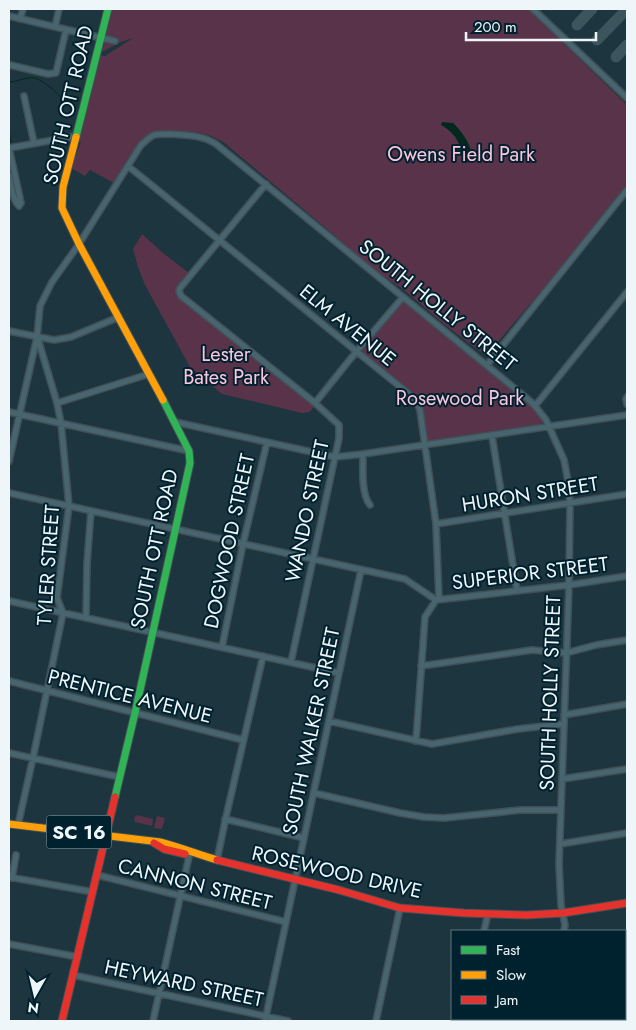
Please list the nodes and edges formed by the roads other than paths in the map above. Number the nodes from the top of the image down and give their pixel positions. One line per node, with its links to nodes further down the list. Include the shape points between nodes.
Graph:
1 (23, 9): 6 (street)
2 (59, 9): 7 (street)
3 (108, 9): 9 (street, SOUTH OTT ROAD)
4 (533, 9): 13 (street)
5 (9, 16): 6 (street)
6 (20, 19): 7 (street)
7 (55, 27): 8 (street)
8 (66, 30): 9 (street); 11 (street, via 56,73)
9 (101, 38): 10 (street); 14 (street, SOUTH OTT ROAD)
10 (115, 41)
11 (10, 65)
12 (24, 96): 15 (street)
13 (627, 98)
14 (76, 136): 15 (street); 22 (street, SOUTH OTT ROAD, via 62,208)
15 (34, 143): 16 (street)
16 (9, 148): 18 (street, via 19,206 14,200)
17 (128, 166): 19 (street, SOUTH HOLLY STREET, via 141,145 154,135 185,134 209,139); 21 (street, ELM AVENUE); 22 (street)
18 (9, 175)
19 (266, 184): 21 (street); 24 (street, SOUTH HOLLY STREET)
20 (627, 193): 29 (street)
21 (219, 240): 28 (street, ELM AVENUE); 33 (street, WANDO STREET, via 179,291)
22 (79, 244): 25 (street, SOUTH OTT ROAD); 27 (street, via 52,282 40,306)
23 (627, 292): 35 (street)
24 (403, 297): 28 (street); 29 (street, SOUTH HOLLY STREET)
25 (119, 318): 27 (street, via 71,337 54,340); 30 (street, SOUTH OTT ROAD)
26 (9, 331): 27 (street)
27 (37, 337): 32 (street, TYLER STREET); 37 (street)
28 (356, 352): 33 (street); 44 (street, ELM AVENUE, via 416,401)
29 (487, 365): 35 (street, SOUTH HOLLY STREET)
30 (149, 374): 32 (street); 39 (street, SOUTH OTT ROAD)
31 (627, 398): 34 (street)
32 (57, 403): 40 (street, TYLER STREET)
33 (315, 403): 47 (street, WANDO STREET, via 339,425)
34 (627, 404)
35 (535, 406): 41 (street, SOUTH HOLLY STREET)
36 (9, 412): 37 (street)
37 (19, 414): 40 (street); 48 (street)
38 (627, 415): 41 (street)
39 (175, 422): 43 (street); 45 (street, SOUTH OTT ROAD)
40 (62, 423): 45 (street); 53 (street, TYLER STREET)
41 (549, 426): 42 (street); 51 (street, SOUTH HOLLY STREET, via 564,460)
42 (492, 436): 44 (street); 55 (street)
43 (267, 442): 47 (street); 58 (street, DOGWOOD STREET)
44 (425, 445): 46 (street); 56 (street, ELM AVENUE)
45 (189, 451): 57 (street, SOUTH OTT ROAD, via 190,462)
46 (363, 454): 47 (street); 52 (street, via 364,494)
47 (335, 457): 59 (street, WANDO STREET)
48 (9, 460)
49 (9, 493): 53 (street)
50 (627, 494): 51 (street, HURON STREET)
51 (570, 503): 55 (street, HURON STREET); 62 (street, SOUTH HOLLY STREET)
52 (370, 505)
53 (69, 506): 54 (street); 66 (street, TYLER STREET, via 57,598)
54 (91, 511): 57 (street); 67 (street, TYLER STREET)
55 (505, 513): 56 (street, HURON STREET); 63 (street)
56 (436, 524): 64 (street, ELM AVENUE)
57 (174, 529): 58 (street); 68 (street, SOUTH OTT ROAD)
58 (243, 544): 59 (street); 70 (street, DOGWOOD STREET)
59 (313, 559): 60 (street); 73 (street, WANDO STREET)
60 (361, 570): 64 (street, via 405,580); 75 (street, SOUTH WALKER STREET)
61 (627, 576): 62 (street, SUPERIOR STREET)
62 (569, 585): 63 (street, SUPERIOR STREET); 71 (street, SOUTH HOLLY STREET)
63 (517, 590): 64 (street, SUPERIOR STREET)
64 (437, 599): 74 (street, ELM AVENUE, via 425,617)
65 (9, 601): 66 (street)
66 (63, 613): 67 (street); 77 (street, TYLER STREET)
67 (86, 618): 68 (street)
68 (152, 632): 70 (street); 79 (street, SOUTH OTT ROAD)
69 (627, 640): 71 (street)
70 (222, 647): 72 (street)
71 (566, 653): 74 (street, via 532,650); 80 (street, SOUTH HOLLY STREET)
72 (263, 656): 73 (street); 83 (street)
73 (291, 662): 75 (street)
74 (421, 666): 84 (street, ELM AVENUE)
75 (339, 673): 81 (street, SOUTH WALKER STREET)
76 (9, 680): 77 (street, PRENTICE AVENUE)
77 (47, 690): 79 (street, PRENTICE AVENUE); 86 (street, TYLER STREET)
78 (627, 704): 80 (street)
79 (135, 713): 83 (street, PRENTICE AVENUE); 88 (street, SOUTH OTT ROAD)
80 (564, 715): 82 (street, SOUTH HOLLY STREET)
81 (329, 721): 84 (street); 90 (street, SOUTH WALKER STREET)
82 (563, 724): 84 (street, via 432,744); 89 (street, SOUTH HOLLY STREET)
83 (243, 740): 92 (street)
84 (416, 741)
85 (9, 753): 86 (street)
86 (33, 758): 88 (street); 94 (street, TYLER STREET)
87 (627, 769): 89 (street)
88 (120, 777): 96 (street, SOUTH OTT ROAD)
89 (562, 779): 91 (street, SOUTH HOLLY STREET)
90 (314, 794): 91 (street, via 430,818); 97 (street, SOUTH WALKER STREET)
91 (560, 810): 98 (street, SOUTH HOLLY STREET)
92 (225, 819): 97 (street); 101 (street)
93 (9, 824): 94 (street, ROSEWOOD DRIVE / SC 16)
94 (18, 825): 96 (street, ROSEWOOD DRIVE / SC 16)
95 (627, 833): 98 (street)
96 (107, 835): 99 (street, ROSEWOOD DRIVE / SC 16, via 150,841 164,849 186,854); 102 (street, SOUTH OTT ROAD)
97 (304, 838): 104 (street, SOUTH WALKER STREET)
98 (560, 844): 109 (street, SOUTH HOLLY STREET)
99 (190, 852): 101 (street, ROSEWOOD DRIVE / SC 16); 106 (street)
100 (16, 855): 103 (street)
101 (217, 860): 104 (street, ROSEWOOD DRIVE / SC 16)
102 (97, 875): 105 (street, SOUTH OTT ROAD); 106 (street, CANNON STREET)
103 (10, 878): 105 (street)
104 (295, 879): 108 (street, ROSEWOOD DRIVE / SC 16); 111 (street, SOUTH WALKER STREET)
105 (93, 892): 115 (street, SOUTH OTT ROAD)
106 (180, 896): 111 (street, CANNON STREET); 117 (street)
107 (627, 903): 109 (street, ROSEWOOD DRIVE / SC 16)
108 (400, 908): 110 (street, ROSEWOOD DRIVE / SC 16); 123 (street)
109 (563, 913): 110 (street, ROSEWOOD DRIVE / SC 16); 113 (street, SOUTH HOLLY STREET)
110 (488, 914): 112 (street)
111 (286, 922): 118 (street, SOUTH WALKER STREET)
112 (484, 930)
113 (564, 930)
114 (9, 944): 115 (street, HEYWARD STREET)
115 (78, 956): 116 (street, SOUTH OTT ROAD)
116 (73, 975): 117 (street, HEYWARD STREET); 120 (street, SOUTH OTT ROAD)
117 (159, 994): 118 (street, HEYWARD STREET); 121 (street)
118 (265, 1019): 122 (street, HEYWARD STREET)
119 (545, 1020): 124 (street)
120 (62, 1021)
121 (153, 1021)
122 (288, 1021)
123 (376, 1021)
124 (557, 1021)

